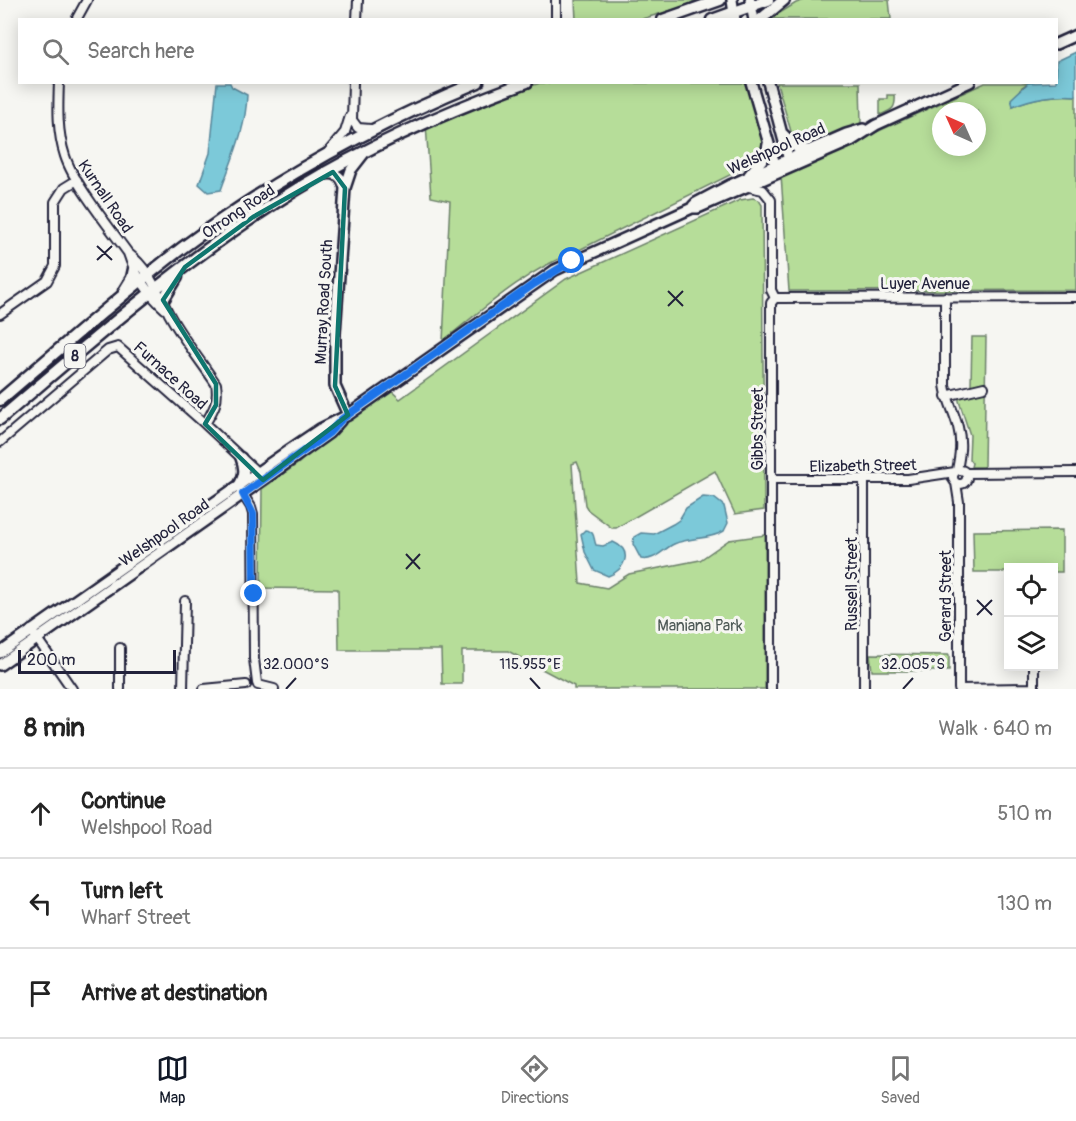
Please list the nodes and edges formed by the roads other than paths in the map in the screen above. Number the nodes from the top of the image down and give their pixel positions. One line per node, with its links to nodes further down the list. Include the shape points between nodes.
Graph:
1 (87, 0): 12 (street)
2 (358, 0): 13 (street)
3 (556, 0): 14 (street)
4 (703, 0): 10 (highway)
5 (720, 0): 10 (highway)
6 (732, 0): 11 (main road)
7 (768, 0): 9 (highway)
8 (784, 0): 17 (highway)
9 (750, 3): 11 (highway); 16 (main road)
10 (691, 10): 15 (highway)
11 (734, 16)
12 (77, 18)
13 (357, 18)
14 (556, 18)
15 (669, 18)
16 (753, 18)
17 (762, 18)
18 (1076, 35): 19 (main road)
19 (1058, 43)
20 (59, 84): 38 (street, Kurnall Road, via 60,136 65,158)
21 (353, 84): 27 (street)
22 (474, 84): 29 (highway, Orrong Road / 8)
23 (522, 84): 33 (highway, Orrong Road / 8, via 453,110)
24 (752, 84): 31 (main road)
25 (768, 84): 30 (main road)
26 (966, 84): 28 (main road, Welshpool Road)
27 (351, 111): 29 (street, via 355,127); 34 (street, via 345,132)
28 (876, 125): 32 (main road, Welshpool Road); 35 (main road, Welshpool Road, via 851,141)
29 (375, 128): 34 (highway, Orrong Road / 8)
30 (780, 130): 32 (main road, via 798,149); 35 (main road)
31 (768, 144): 36 (main road); 39 (main road, via 766,155)
32 (808, 150): 35 (main road, Welshpool Road)
33 (365, 152): 37 (highway, Orrong Road / 8); 40 (main road, Murray Road South, via 351,170)
34 (323, 156): 44 (highway, Orrong Road / 8, via 225,217)
35 (790, 163): 36 (main road, Welshpool Road)
36 (777, 169): 39 (main road, Welshpool Road)
37 (325, 174): 40 (main road, via 333,172 339,176); 42 (highway, Orrong Road / 8, via 253,217)
38 (77, 180): 41 (street, Kurnall Road); 51 (street, via 64,188 55,202 55,266 51,275)
39 (748, 182): 49 (street, Gibbs Street, via 769,196 771,290); 55 (main road, Welshpool Road, via 696,202 692,208 555,270)
40 (345, 188): 55 (main road, Murray Road South, via 335,386)
41 (128, 253): 43 (street, Kurnall Road); 44 (street, Kurnall Road, via 137,260)
42 (184, 267): 45 (highway, Orrong Road / 8); 50 (highway)
43 (134, 269): 44 (street, Kurnall Road); 46 (highway)
44 (145, 277): 45 (street, Kurnall Road); 46 (highway, Orrong Road / 8)
45 (154, 291): 50 (street, Kurnall Road); 56 (highway, Orrong Road / 8)
46 (121, 297): 54 (highway, Orrong Road / 8)
47 (945, 297): 48 (street, Luyer Avenue); 49 (street, Luyer Avenue); 53 (street, Gerard Street)
48 (1076, 297)
49 (775, 298): 64 (street, Gibbs Street, via 771,303)
50 (165, 305): 57 (street, Kurnall Road, via 216,384 216,405)
51 (0, 314)
52 (984, 387): 53 (street)
53 (946, 396): 62 (street, Gerard Street, via 958,426)
54 (0, 400)
55 (345, 417): 61 (main road, Welshpool Road, via 320,429)
56 (0, 419)
57 (205, 424): 58 (street, Furnace Road, via 114,347); 59 (street, Furnace Road)
58 (0, 442)
59 (241, 458): 61 (street, Furnace Road); 65 (main road, via 244,471)
60 (1076, 472): 62 (street, Elizabeth Street, via 981,472)
61 (260, 476): 65 (main road, Welshpool Road)
62 (960, 476): 63 (street, Elizabeth Street); 83 (street, Gerard Street)
63 (864, 481): 64 (street, Elizabeth Street); 82 (street, Russell Street)
64 (771, 482): 81 (street, Gibbs Street)
65 (240, 490): 67 (main road, Welshpool Road); 68 (main road, Welshpool Road); 73 (street, via 253,514)
66 (185, 601): 77 (street)
67 (31, 630): 68 (street); 70 (main road, Welshpool Road)
68 (37, 639): 71 (main road, Welshpool Road); 75 (street)
69 (120, 648): 76 (street)
70 (0, 653)
71 (0, 665)
72 (1034, 671): 74 (street)
73 (253, 686): 79 (street); 80 (street)
74 (1034, 688): 83 (street)
75 (72, 689)
76 (120, 689)
77 (183, 689)
78 (204, 689): 79 (street)
79 (227, 689)
80 (274, 689)
81 (771, 689)
82 (864, 689)
83 (959, 689)

